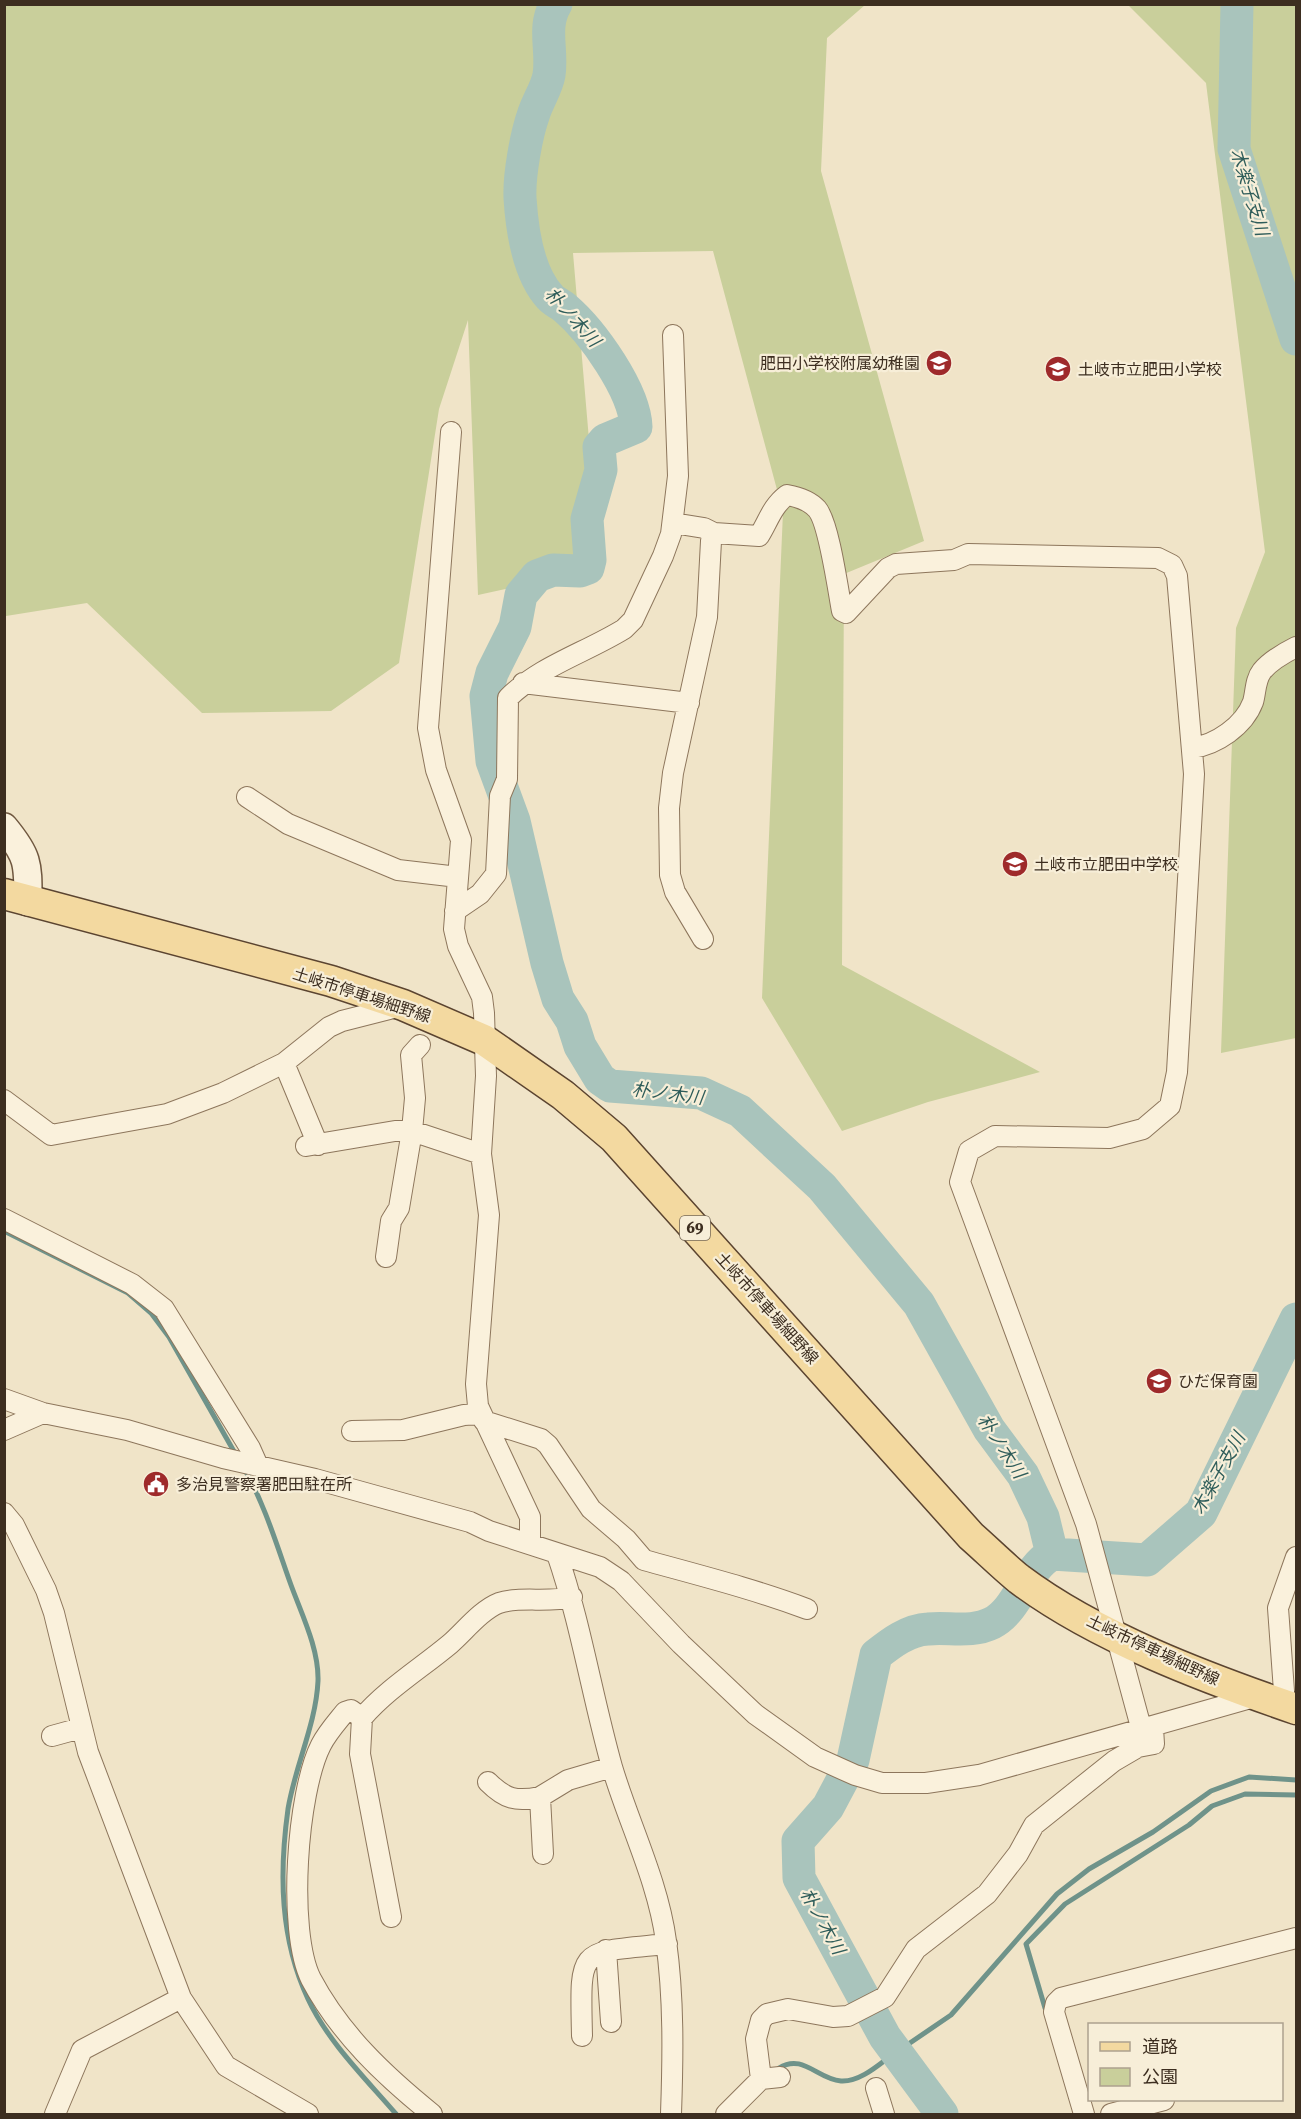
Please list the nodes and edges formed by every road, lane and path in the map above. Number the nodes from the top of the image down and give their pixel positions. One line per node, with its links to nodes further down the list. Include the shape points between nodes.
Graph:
1 (673, 335): 3 (street, via 678,476)
2 (451, 432): 11 (street, via 428,728 436,770 461,840)
3 (673, 523): 4 (street); 6 (street, via 663,556 633,620 624,629)
4 (714, 533): 7 (street, via 707,617); 8 (street, via 759,536 782,499 787,495 801,498 818,509 842,611 846,613 896,564 954,561 968,554 1158,558 1172,565 1177,576)
5 (1296, 647): 8 (street, via 1262,671 1249,712 1239,723 1205,747)
6 (523, 683): 7 (street); 13 (street, via 508,698 507,779 500,796 496,874 480,894)
7 (689, 703): 14 (street, via 669,808 670,875 675,892)
8 (1192, 748): 36 (street, via 1194,774 1177,1072 1170,1106 1143,1129 1109,1138 995,1136 969,1151 960,1182 1086,1524)
9 (247, 797): 11 (street, via 288,824 398,870)
10 (4, 827): 12 (main road, via 28,864)
11 (458, 877): 13 (street)
12 (16, 898): 15 (main road, 土岐市停車場細野線 / 69, via 331,981)
13 (455, 911): 16 (street, via 458,946 482,997)
14 (703, 939)
15 (399, 1003): 16 (main road, 土岐市停車場細野線 / 69); 18 (street, via 329,1027)
16 (484, 1040): 21 (street); 36 (main road, 土岐市停車場細野線 / 69, via 563,1095 614,1138 971,1536 1020,1579)
17 (420, 1045): 20 (street, via 411,1055 415,1098)
18 (284, 1063): 19 (street, via 223,1093 167,1114 51,1135); 20 (street, via 312,1145)
19 (4, 1100)
20 (411, 1131): 21 (street); 23 (street, via 399,1208 391,1221)
21 (482, 1154): 26 (street, via 489,1215 476,1384)
22 (4, 1219): 29 (street, via 132,1284 164,1309 250,1448)
23 (386, 1257)
24 (4, 1399): 25 (street)
25 (43, 1413): 27 (street); 29 (street, via 127,1430)
26 (483, 1417): 28 (street, via 464,1415 403,1430); 31 (street, via 530,1517); 35 (street, via 549,1445 591,1509 644,1560)
27 (4, 1431)
28 (352, 1431)
29 (256, 1466): 31 (street, via 459,1519)
30 (4, 1513): 39 (street, via 51,1605)
31 (530, 1544): 32 (street)
32 (557, 1554): 34 (street); 40 (street, via 584,1560 621,1581 755,1714 815,1756 855,1775 882,1783 926,1783 979,1775)
33 (1296, 1557): 37 (street, via 1278,1608)
34 (572, 1597): 38 (street, via 500,1603 491,1608 386,1694); 42 (street)
35 (807, 1609)
36 (1115, 1636): 37 (main road, 土岐市停車場細野線 / 69); 40 (street)
37 (1280, 1704): 40 (street)
38 (363, 1718): 46 (street, via 360,1754); 57 (street, via 351,1710 345,1712 321,1743 315,1760 304,1805 298,1858 301,1944 311,1978 367,2058)
39 (81, 1728): 41 (street); 50 (street)
40 (1147, 1730): 59 (street, via 1154,1744 1138,1747 1114,1761 1034,1825 1018,1854 987,1894 916,1949 885,1997 848,2016 788,2009 767,2014 756,2038 771,2078)
41 (52, 1736)
42 (612, 1767): 44 (street, via 568,1780); 48 (street, via 656,1896)
43 (488, 1782): 44 (street, via 507,1798)
44 (540, 1797): 45 (street)
45 (543, 1854)
46 (391, 1917)
47 (1296, 1938): 61 (street, via 1061,1998 1054,2012)
48 (667, 1944): 49 (street); 58 (street, via 673,2033)
49 (606, 1950): 51 (street); 52 (street, via 595,1954 582,1967)
50 (181, 1998): 55 (street, via 82,2050); 56 (street, via 226,2066)
51 (611, 2022)
52 (582, 2036)
53 (876, 2088): 60 (street)
54 (1160, 2101): 62 (street)
55 (56, 2115)
56 (308, 2115)
57 (432, 2115)
58 (671, 2115)
59 (726, 2115)
60 (884, 2115)
61 (1084, 2115)
62 (1111, 2115)

